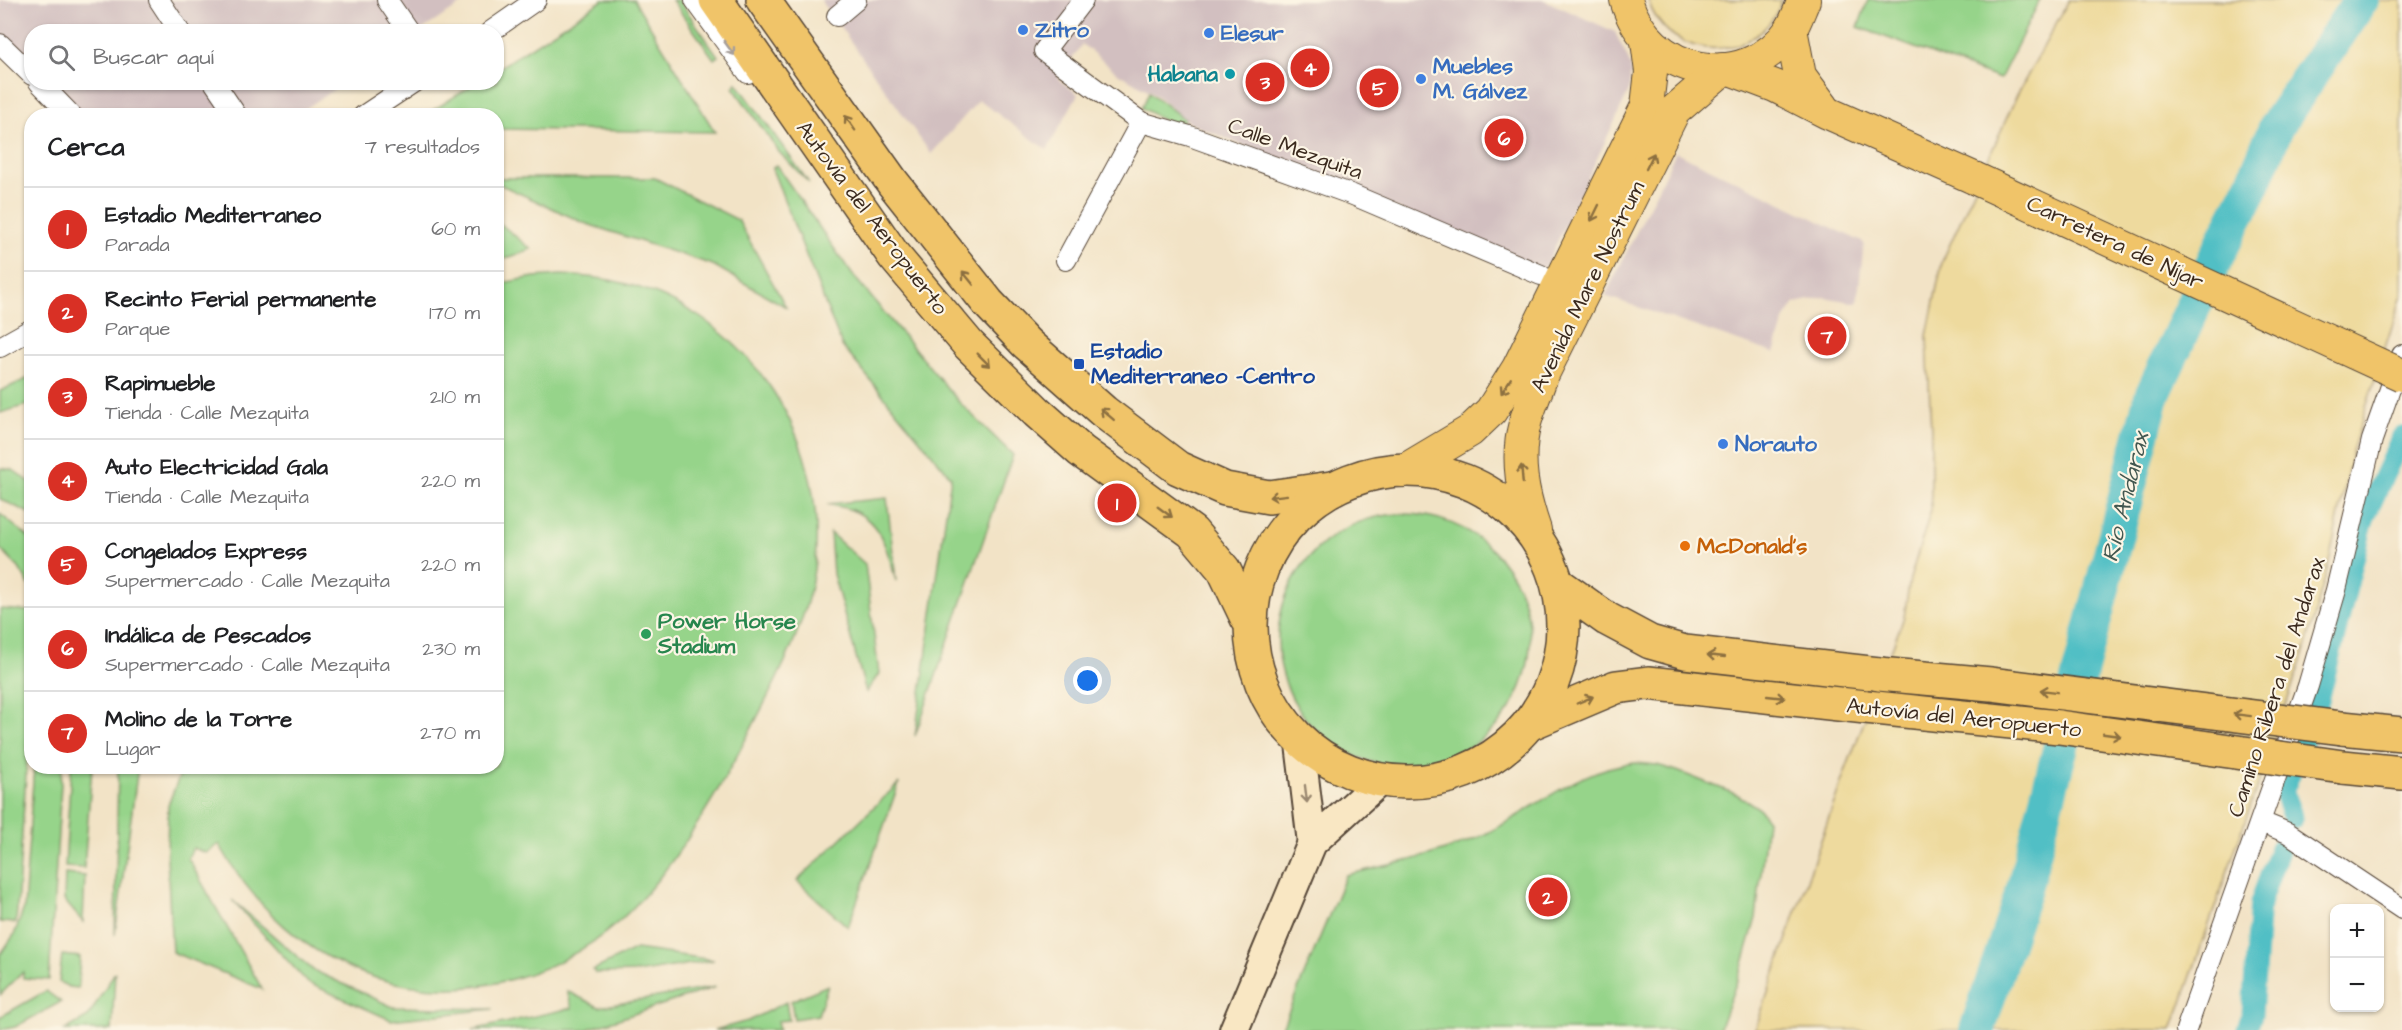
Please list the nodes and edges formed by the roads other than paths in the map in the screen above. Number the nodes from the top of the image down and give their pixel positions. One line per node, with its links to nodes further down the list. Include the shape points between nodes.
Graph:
1 (159, 0): 13 (street)
2 (387, 0): 14 (street)
3 (536, 0): 15 (street)
4 (695, 0): 23 (street, one-way to 23, via 747,73)
5 (716, 0): 23 (highway, Autovía del Aeropuerto)
6 (763, 0): 36 (highway, Autovía del Aeropuerto, one-way to 6, via 1269,497 1225,489 1178,468 1119,424 1026,343 988,303 893,183)
7 (856, 0): 11 (street)
8 (1083, 0): 28 (street, Calle Mezquita, via 1044,51)
9 (1606, 0): 12 (main road)
10 (1804, 0): 16 (main road)
11 (837, 16)
12 (1637, 23): 19 (main road, via 1669,58 1695,68); 35 (main road, Avenida Mare Nostrum, one-way to 35, via 1651,72 1647,106 1518,368 1491,411 1470,431)
13 (175, 24)
14 (404, 24)
15 (502, 24)
16 (1791, 29): 19 (main road, via 1775,47 1754,61); 27 (main road, Carretera de Níjar, via 1800,76)
17 (0, 44): 18 (street)
18 (24, 67)
19 (1727, 69): 27 (main road, Carretera de Níjar, via 1775,86); 37 (main road, Avenida Mare Nostrum, one-way to 19, via 1525,501 1520,451 1525,422 1542,378 1674,111)
20 (47, 90): 24 (street)
21 (219, 90): 25 (street)
22 (402, 90): 26 (street)
23 (782, 97): 39 (highway, Autovía del Aeropuerto, one-way to 39, via 894,256 969,345 1081,451 1192,532 1224,570)
24 (64, 108)
25 (232, 108)
26 (375, 108)
27 (1828, 113): 34 (main road, Carretera de Níjar, bridge)
28 (1141, 122): 29 (street); 30 (street, Calle Mezquita, via 1353,195)
29 (1066, 260)
30 (1541, 275)
31 (24, 334): 32 (street)
32 (0, 347)
33 (2402, 356): 45 (street, Camino Ribera del Andarax, via 2372,440 2308,686)
34 (2402, 375)
35 (1403, 471): 36 (highway, via 1368,476); 37 (highway, via 1440,474 1476,486 1508,504)
36 (1336, 487): 39 (highway, via 1295,517 1271,549)
37 (1535, 530): 38 (highway)
38 (1562, 587): 40 (highway, via 1564,625 1559,654 1550,686); 41 (highway, Autovía del Aeropuerto, one-way to 38, bridge, via 1992,684 1684,652 1650,642 1607,619)
39 (1247, 618): 42 (highway, via 1255,665 1268,696)
40 (1531, 723): 43 (highway, Autovía del Aeropuerto, one-way to 43, bridge, via 1616,687 1648,683 2059,727); 44 (highway, via 1502,749 1451,774 1413,783)
41 (2402, 734)
42 (1300, 744): 44 (highway, via 1341,769); 46 (street, one-way to 46)
43 (2402, 773)
44 (1380, 781): 46 (street)
45 (2261, 822): 47 (street, via 2288,833); 49 (street, Camino Ribera del Andarax)
46 (1312, 843): 48 (street)
47 (2402, 909)
48 (1234, 1030)
49 (2186, 1030)

